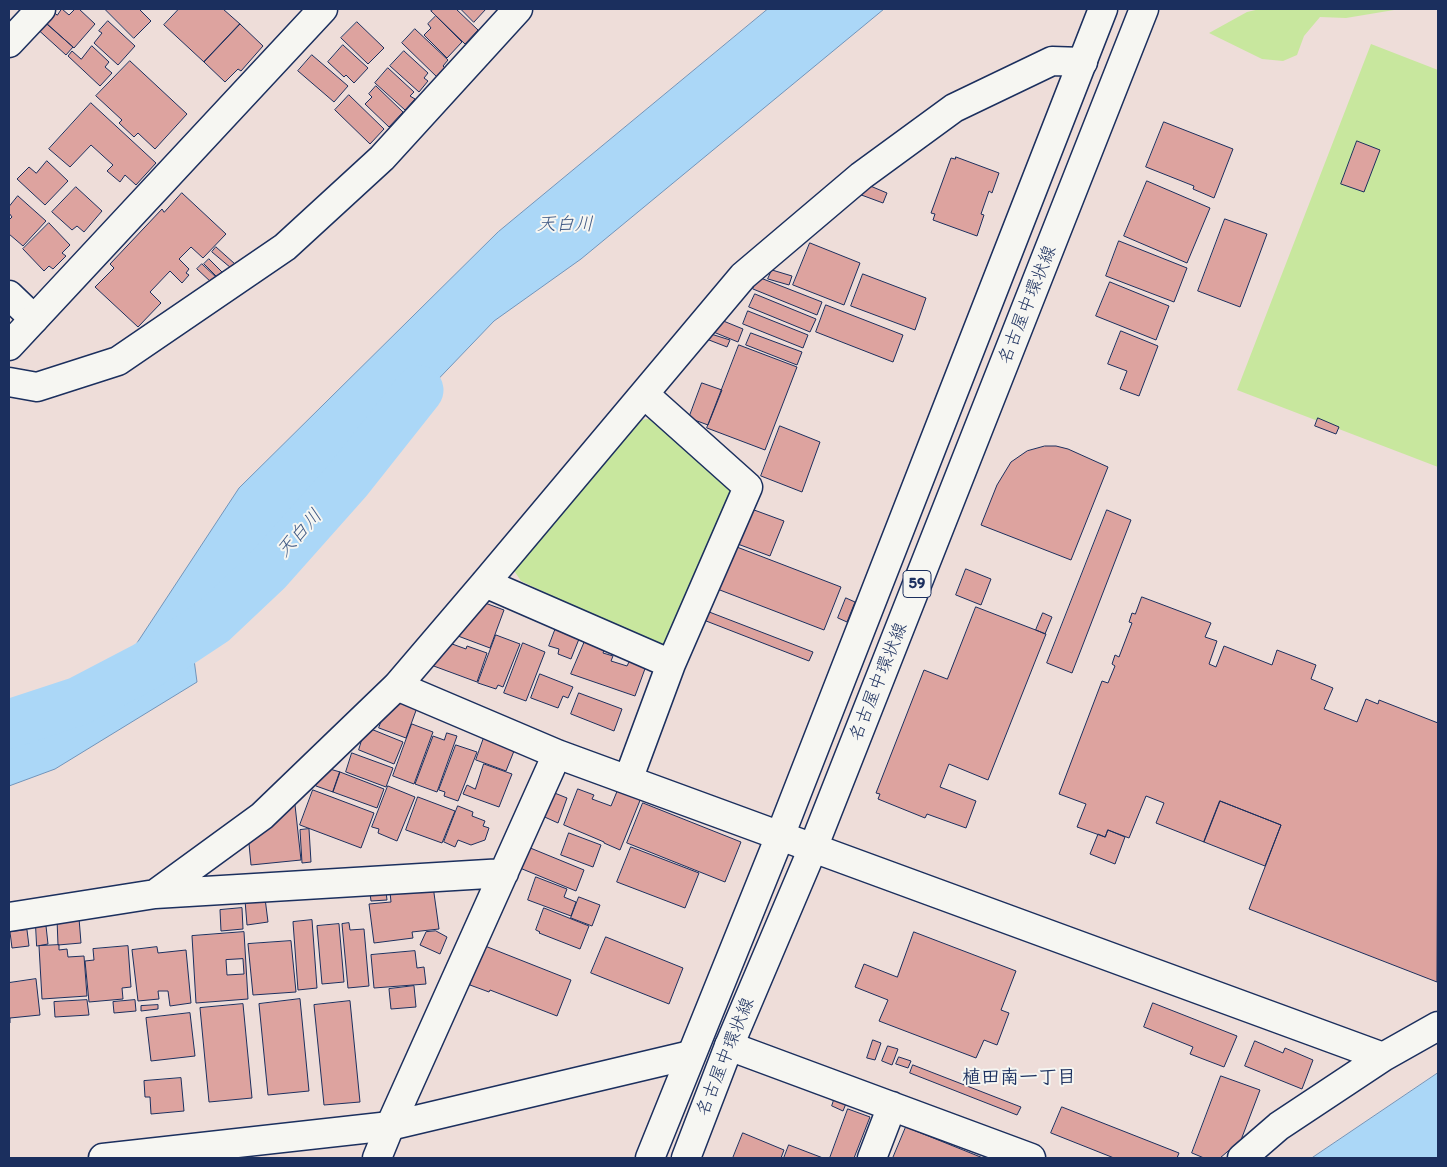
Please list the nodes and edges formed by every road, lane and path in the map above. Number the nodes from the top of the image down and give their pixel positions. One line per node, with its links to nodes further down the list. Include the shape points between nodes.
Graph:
1 (41, 9): 6 (street)
2 (323, 9): 9 (street)
3 (518, 9): 11 (street, via 382,158 285,247 118,361 37,388)
4 (1103, 9): 7 (street, 名古屋中環状線 / 59)
5 (1144, 9): 19 (street, 名古屋中環状線 / 59)
6 (9, 44)
7 (1083, 62): 12 (street, via 1052,61 954,108 861,176 743,276); 18 (street, 名古屋中環状線 / 59)
8 (9, 295): 9 (street)
9 (34, 319): 10 (street)
10 (9, 346)
11 (9, 382)
12 (644, 394): 13 (street); 14 (street, via 748,487)
13 (485, 584): 14 (street); 15 (street)
14 (671, 664): 17 (street)
15 (397, 686): 16 (street); 21 (street, via 262,816)
16 (557, 754): 17 (street); 20 (street)
17 (628, 780): 18 (street)
18 (780, 836): 19 (street); 25 (street, 名古屋中環状線 / 59)
19 (813, 848): 24 (street, 名古屋中環状線 / 59); 26 (street)
20 (504, 873): 21 (street); 28 (street)
21 (155, 894): 22 (street)
22 (9, 917)
23 (1438, 1026): 26 (street)
24 (728, 1046): 27 (street); 32 (street, 名古屋中環状線 / 59)
25 (690, 1055): 28 (street); 31 (street, 名古屋中環状線 / 59)
26 (1383, 1057): 35 (street, via 1279,1126)
27 (892, 1106): 33 (street); 34 (street)
28 (390, 1126): 29 (street); 30 (street)
29 (103, 1158)
30 (377, 1158)
31 (650, 1158)
32 (686, 1158)
33 (872, 1158)
34 (1031, 1158)
35 (1242, 1158)

